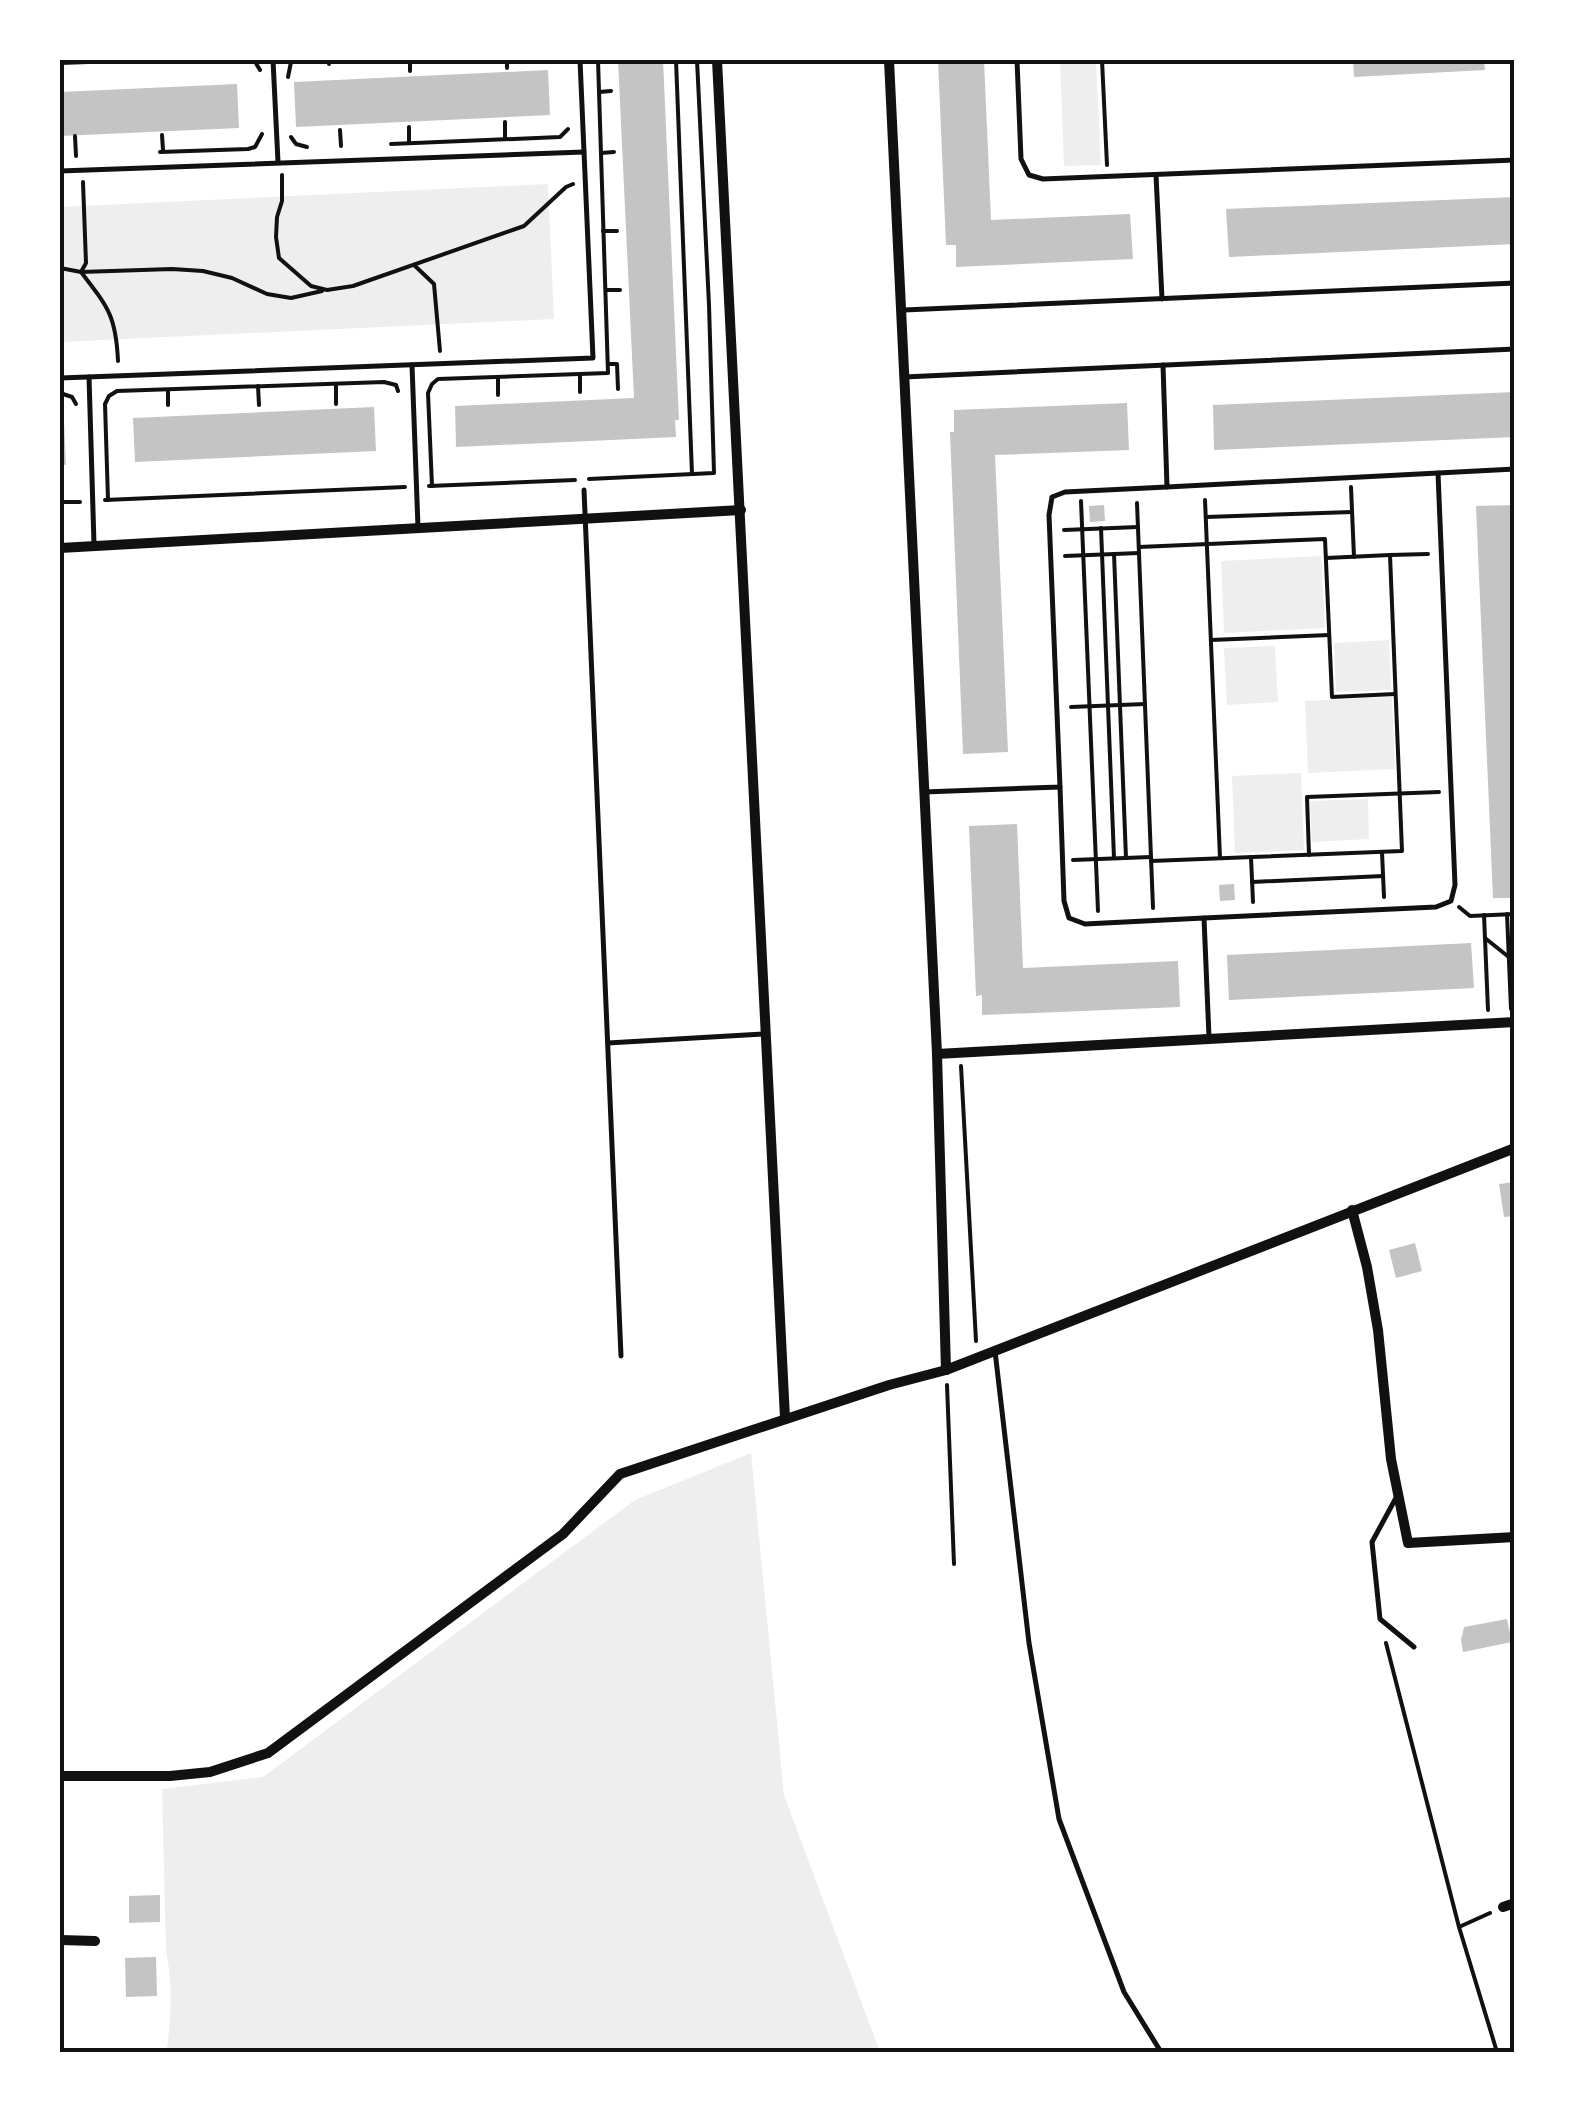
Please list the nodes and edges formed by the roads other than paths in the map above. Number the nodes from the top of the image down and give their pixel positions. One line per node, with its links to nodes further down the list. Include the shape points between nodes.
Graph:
1 (273, 60): 8 (lane)
2 (580, 60): 6 (lane)
3 (718, 60): 24 (street)
4 (889, 60): 13 (street)
5 (1017, 60): 10 (lane, via 1028,175)
6 (584, 152): 8 (lane); 15 (lane, via 593,358)
7 (1515, 160): 10 (lane)
8 (279, 163): 9 (lane)
9 (60, 172)
10 (1156, 175): 12 (lane)
11 (1515, 283): 12 (lane)
12 (1162, 299): 13 (lane)
13 (901, 310): 17 (street)
14 (1515, 349): 16 (lane)
15 (412, 365): 18 (lane); 26 (lane)
16 (1162, 365): 17 (lane); 22 (lane)
17 (904, 376): 30 (street)
18 (89, 377): 19 (lane); 27 (lane)
19 (60, 378)
20 (1515, 470): 21 (lane)
21 (1438, 473): 22 (lane); 31 (lane, via 1452,901)
22 (1168, 487): 29 (lane, via 1052,497)
23 (584, 490): 25 (lane)
24 (740, 510): 25 (street); 33 (street)
25 (586, 519): 26 (street); 35 (lane)
26 (418, 528): 27 (street)
27 (94, 546): 28 (street)
28 (60, 548)
29 (1060, 787): 30 (lane); 31 (lane, via 1069,918 1085,924)
30 (924, 792): 36 (street)
31 (1204, 918): 34 (lane)
32 (1513, 1016): 34 (street)
33 (763, 1034): 35 (lane); 42 (street)
34 (1209, 1039): 36 (street)
35 (608, 1043): 40 (lane)
36 (937, 1054): 41 (street)
37 (1515, 1148): 38 (street)
38 (1352, 1210): 39 (street); 43 (street, via 1378,1330)
39 (995, 1351): 41 (street); 51 (lane, via 1028,1642 1059,1820 1124,1992)
40 (621, 1356)
41 (946, 1370): 42 (street)
42 (786, 1418): 46 (street, via 620,1474 563,1534 268,1753 210,1772)
43 (1398, 1493): 44 (street, via 1408,1542); 45 (lane, via 1372,1542 1380,1619)
44 (1515, 1537)
45 (1414, 1647)
46 (60, 1776)
47 (1515, 1902): 48 (street)
48 (1503, 1908)
49 (60, 1940): 50 (street)
50 (95, 1940)
51 (1162, 2052)

